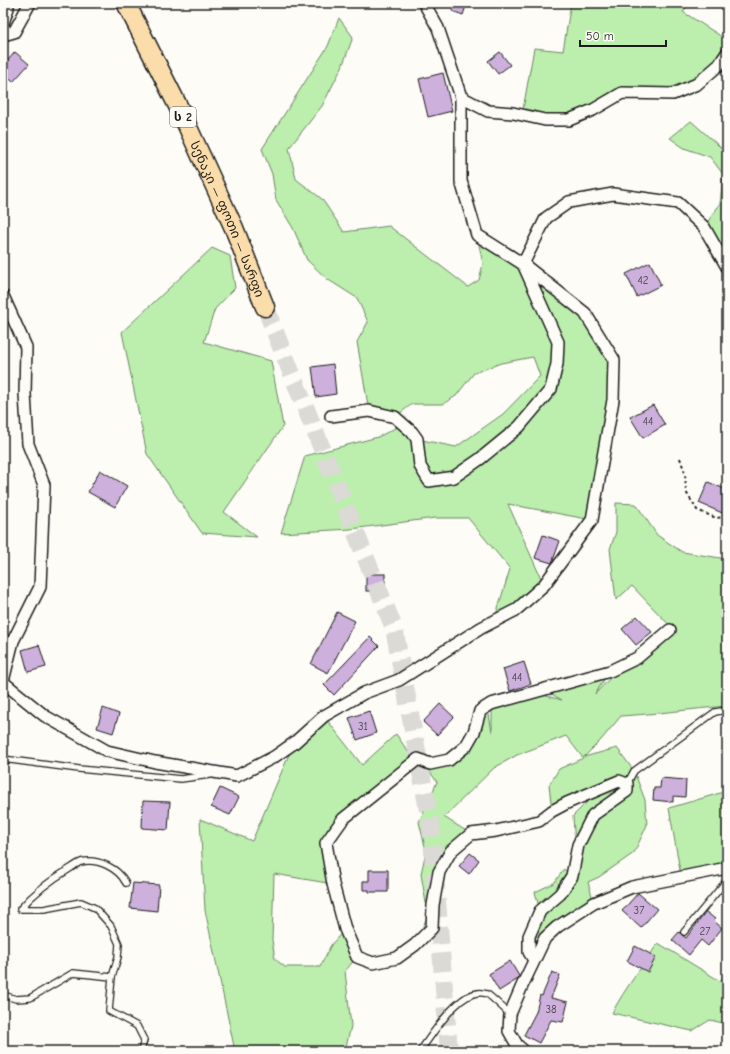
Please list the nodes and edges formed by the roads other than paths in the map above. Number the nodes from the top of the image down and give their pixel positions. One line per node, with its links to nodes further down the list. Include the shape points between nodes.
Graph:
1 (7, 3): 5 (street)
2 (30, 3): 6 (street, via 14,32 7,34)
3 (424, 3): 8 (street, via 438,28)
4 (127, 6): 12 (highway, სენაკი — ფოთი — სარფი / ს 2, via 180,110 234,228)
5 (3, 23)
6 (3, 26)
7 (727, 53): 8 (street, via 719,65 697,84 674,94 622,93 569,120 545,120 488,111)
8 (461, 97): 9 (street, via 461,181 477,235)
9 (523, 264): 10 (street, via 546,218 568,202 613,194 678,203 704,228); 13 (street, via 558,342 558,364 551,389 519,427 480,460 454,476 429,481 420,466 417,440 395,417 369,410); 18 (street, via 585,313 614,360 613,400 592,520 544,585 516,610 481,628 399,680 364,693 324,716 274,757 237,776)
10 (727, 267)
11 (3, 296): 15 (street, via 26,347 28,444 44,485 40,587 13,641)
12 (266, 307)
13 (331, 416)
14 (670, 630): 19 (street, via 638,658 610,671 491,704 480,712 474,732 466,746 449,760 430,764 418,759 344,818 326,843 333,884 345,929 357,957 372,963 396,958 415,945 432,928 439,872 451,851 471,834 539,821 552,811 619,781)
15 (3, 682): 18 (street, via 45,716 107,751)
16 (727, 710): 19 (lane, via 715,712 634,771)
17 (3, 759): 18 (lane, via 181,779)
18 (218, 773)
19 (626, 784): 24 (street, via 627,791 594,815 578,845 572,876 560,894 540,911 529,936 529,952)
20 (727, 868): 24 (street, via 632,887 594,903 545,938)
21 (727, 880): 23 (lane)
22 (126, 883): 25 (lane, via 122,876 102,862 81,862 56,878 20,909 44,909 81,902 95,908 110,926 119,944)
23 (684, 932)
24 (534, 960): 27 (street)
25 (112, 977): 26 (lane, via 73,973 30,998 16,999); 28 (lane, via 109,1011 137,1026 144,1040)
26 (3, 995)
27 (510, 1014): 29 (lane, via 487,994 472,993 452,1007); 30 (street, via 509,1031)
28 (141, 1051)
29 (420, 1051)
30 (524, 1051)

